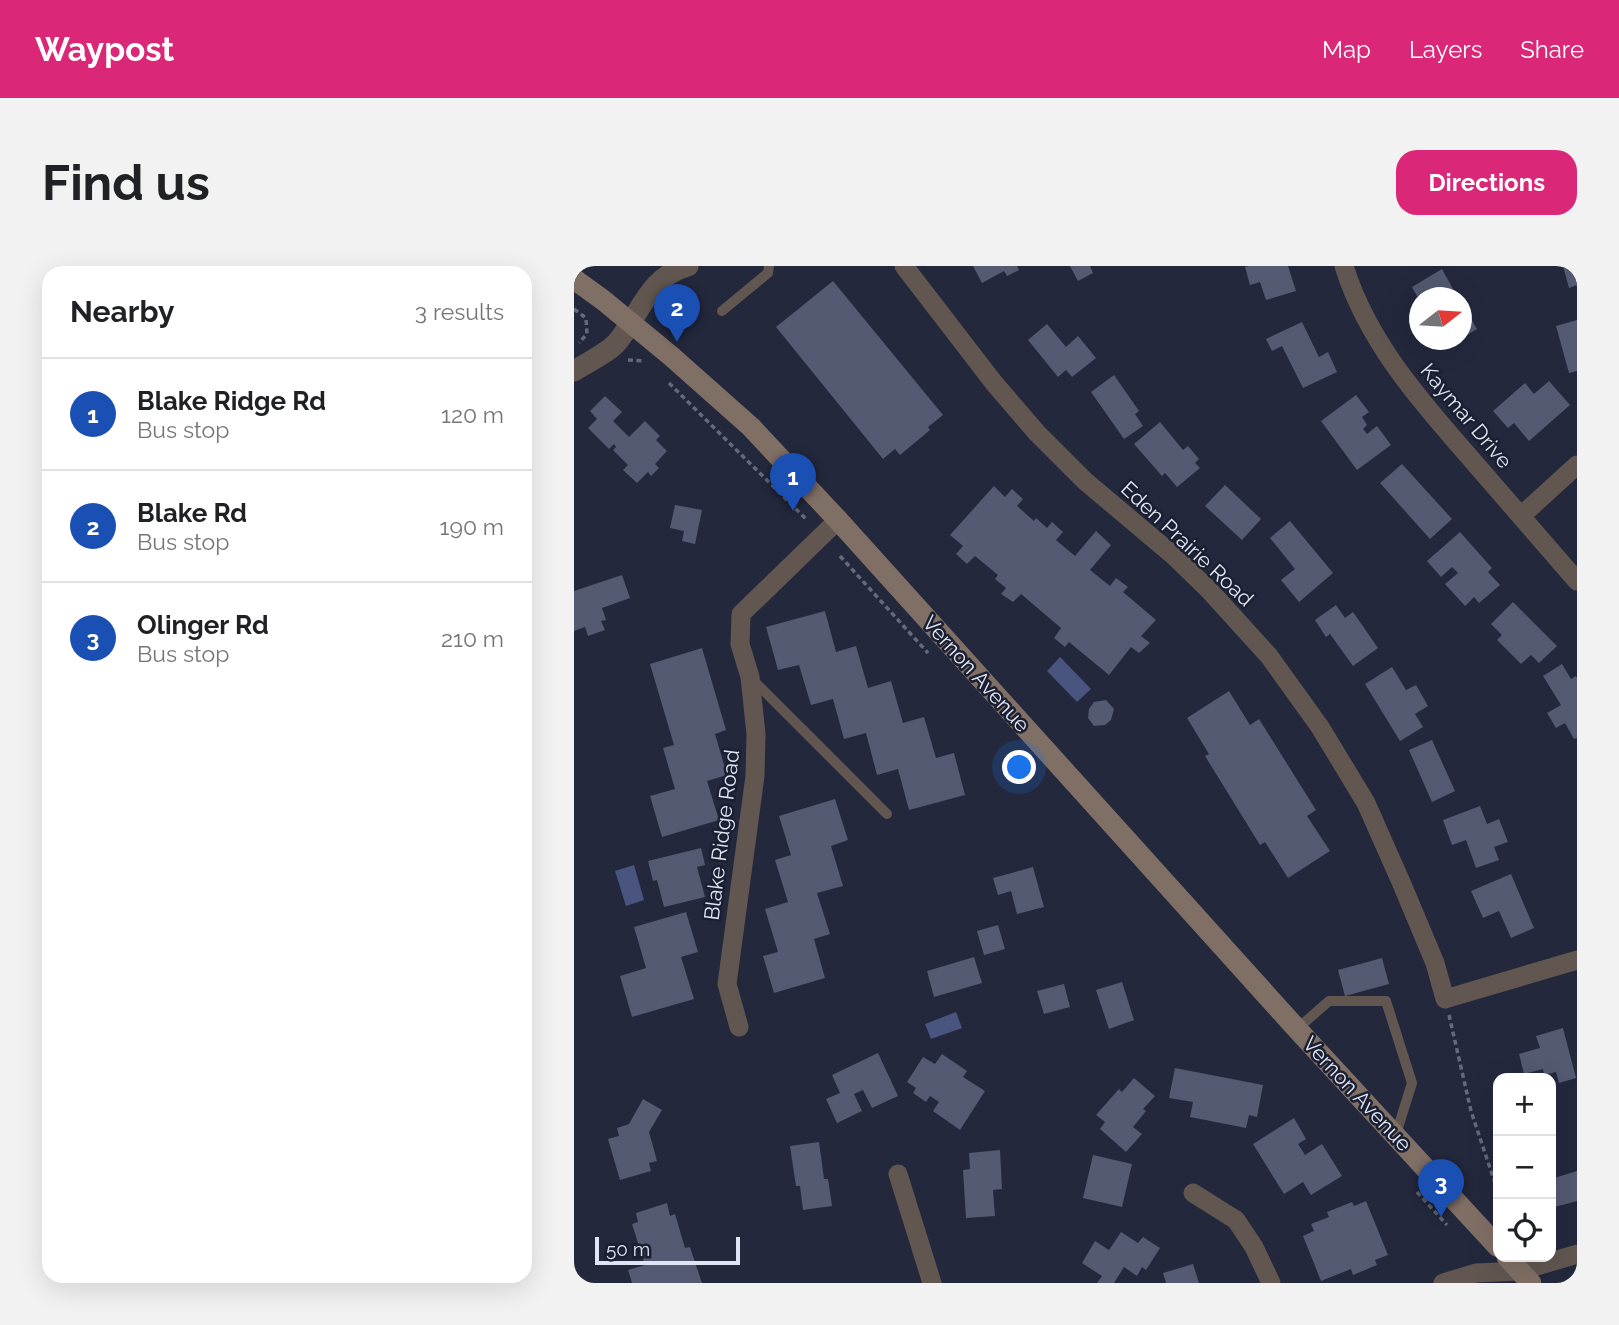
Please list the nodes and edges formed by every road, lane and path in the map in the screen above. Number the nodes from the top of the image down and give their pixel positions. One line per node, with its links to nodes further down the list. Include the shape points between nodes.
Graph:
1 (688, 266): 8 (street, via 656,284)
2 (769, 266): 7 (lane, via 768,273)
3 (904, 266): 22 (street, Eden Prairie Road, via 1037,433 1085,481 1174,556 1269,656 1366,803 1435,963)
4 (1344, 266): 15 (street, Kaymar Drive, via 1385,352 1437,421)
5 (574, 279): 8 (main road, Vernon Avenue)
6 (574, 309): 9 (path, via 586,318 587,334)
7 (722, 311)
8 (629, 323): 12 (street, via 618,342); 17 (main road, Vernon Avenue, via 751,427)
9 (574, 346)
10 (619, 361): 11 (path)
11 (646, 362)
12 (574, 370)
13 (665, 380): 16 (path)
14 (1577, 465): 15 (street)
15 (1521, 516): 18 (street, Kaymar Drive)
16 (806, 519)
17 (838, 520): 19 (street, Blake Ridge Road, via 741,614 740,644); 24 (main road, Vernon Avenue)
18 (1577, 581)
19 (750, 677): 20 (lane); 23 (street, Blake Ridge Road, via 755,776 727,984)
20 (887, 814)
21 (1577, 960): 22 (street)
22 (1445, 999): 27 (path)
23 (739, 1027)
24 (1297, 1029): 25 (main road, Vernon Avenue); 25 (lane, via 1329,1001 1386,1001 1412,1083)
25 (1396, 1134): 29 (main road, Vernon Avenue)
26 (898, 1174): 32 (street)
27 (1493, 1176)
28 (1193, 1194): 33 (street, via 1236,1220)
29 (1493, 1241)
30 (1577, 1254): 31 (street)
31 (1520, 1270): 34 (street, via 1476,1273)
32 (932, 1283)
33 (1271, 1283)
34 (1443, 1283)

